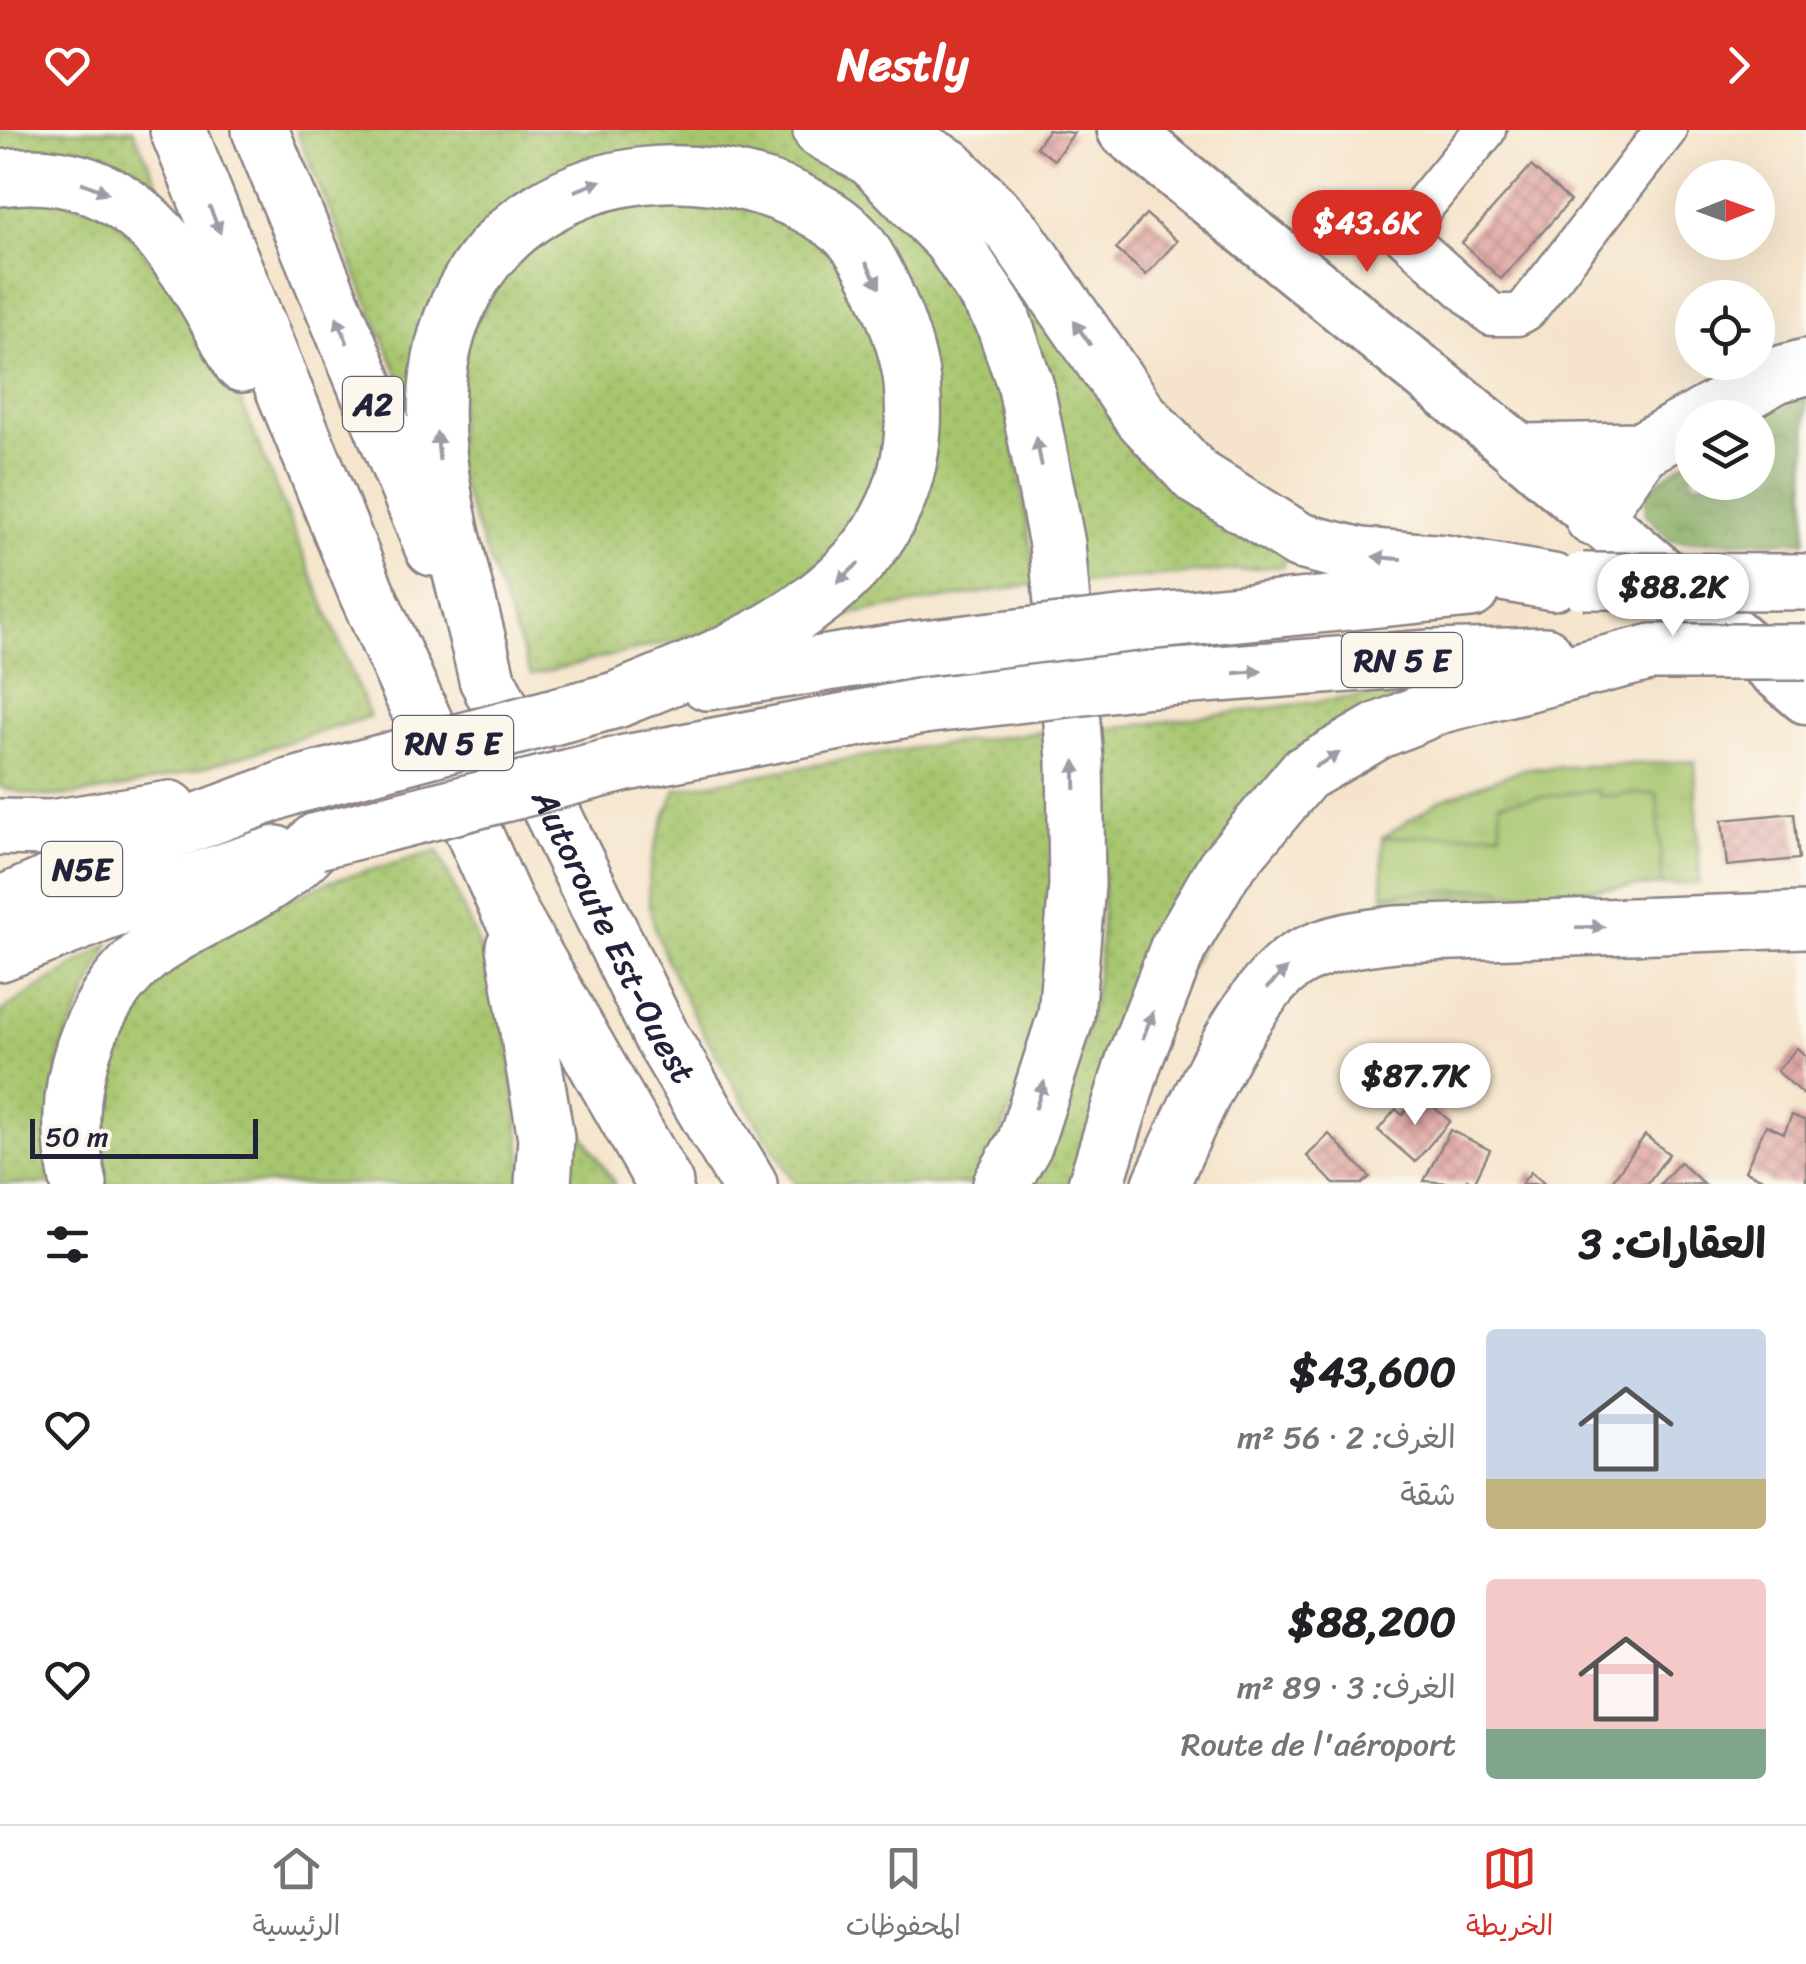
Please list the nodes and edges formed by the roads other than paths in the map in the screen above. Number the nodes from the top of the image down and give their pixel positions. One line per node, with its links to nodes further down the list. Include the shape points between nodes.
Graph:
1 (178, 130): 17 (highway, Autoroute Est-Ouest / A2, one-way to 17)
2 (260, 130): 20 (highway, Autoroute Est-Ouest / A2, one-way to 2)
3 (821, 130): 38 (highway, one-way to 3, via 1025,1143 1066,1016 1077,885 1075,758 1056,544 1026,388 1002,318 951,240 872,159)
4 (886, 130): 15 (highway, one-way to 4, via 1361,556 1300,540 1196,476 1140,416 1012,230 948,166)
5 (1486, 130): 6 (lane, via 1400,233 1492,315 1517,315)
6 (1666, 130)
7 (1154, 140): 13 (main road)
8 (0, 178): 17 (highway, one-way to 17, via 82,182 135,209 158,231 219,322)
9 (1806, 367): 10 (highway)
10 (1732, 400)
11 (1675, 431): 12 (highway)
12 (1641, 450): 13 (highway); 14 (highway)
13 (1522, 452): 14 (main road)
14 (1593, 518): 21 (main road)
15 (1568, 582): 16 (highway, RN 5 E, bridge); 22 (highway, RN 5 E, bridge, via 916,649 768,669)
16 (1806, 582)
17 (366, 591): 30 (highway, Autoroute Est-Ouest / A2)
18 (1653, 652): 19 (highway, RN 5 E, bridge); 26 (highway, RN 5 E, one-way to 18, bridge, via 626,763 923,706 1151,679 1430,658); 39 (highway, one-way to 18, via 1178,948 1224,869 1304,774 1440,705)
19 (1806, 652)
20 (486, 679): 22 (highway, one-way to 22, via 436,446 437,387 461,299 510,233 552,200 604,179 714,174 768,188 852,238 893,312 910,362 912,460 878,538 850,575 729,655); 37 (highway, Autoroute Est-Ouest / A2, via 662,1038)
21 (1806, 697)
22 (616, 700): 23 (highway, RN 5 E, bridge)
23 (290, 787): 24 (highway, via 51,828); 25 (highway, RN 5 E)
24 (0, 827)
25 (164, 834): 27 (highway, N5E); 29 (highway, N5E)
26 (317, 841): 28 (highway, RN 5 E); 34 (highway, via 273,883 165,941 108,999 82,1051 72,1097)
27 (0, 869)
28 (146, 896): 32 (highway, N5E); 33 (highway, N5E)
29 (0, 905)
30 (508, 909): 35 (highway, via 546,1138); 36 (highway, Autoroute Est-Ouest / A2)
31 (1806, 920): 40 (highway, one-way to 31, via 1258,997 1296,960 1339,941)
32 (0, 953)
33 (0, 990)
34 (79, 1184)
35 (542, 1184)
36 (665, 1184)
37 (748, 1184)
38 (1001, 1184)
39 (1096, 1184)
40 (1161, 1184)

